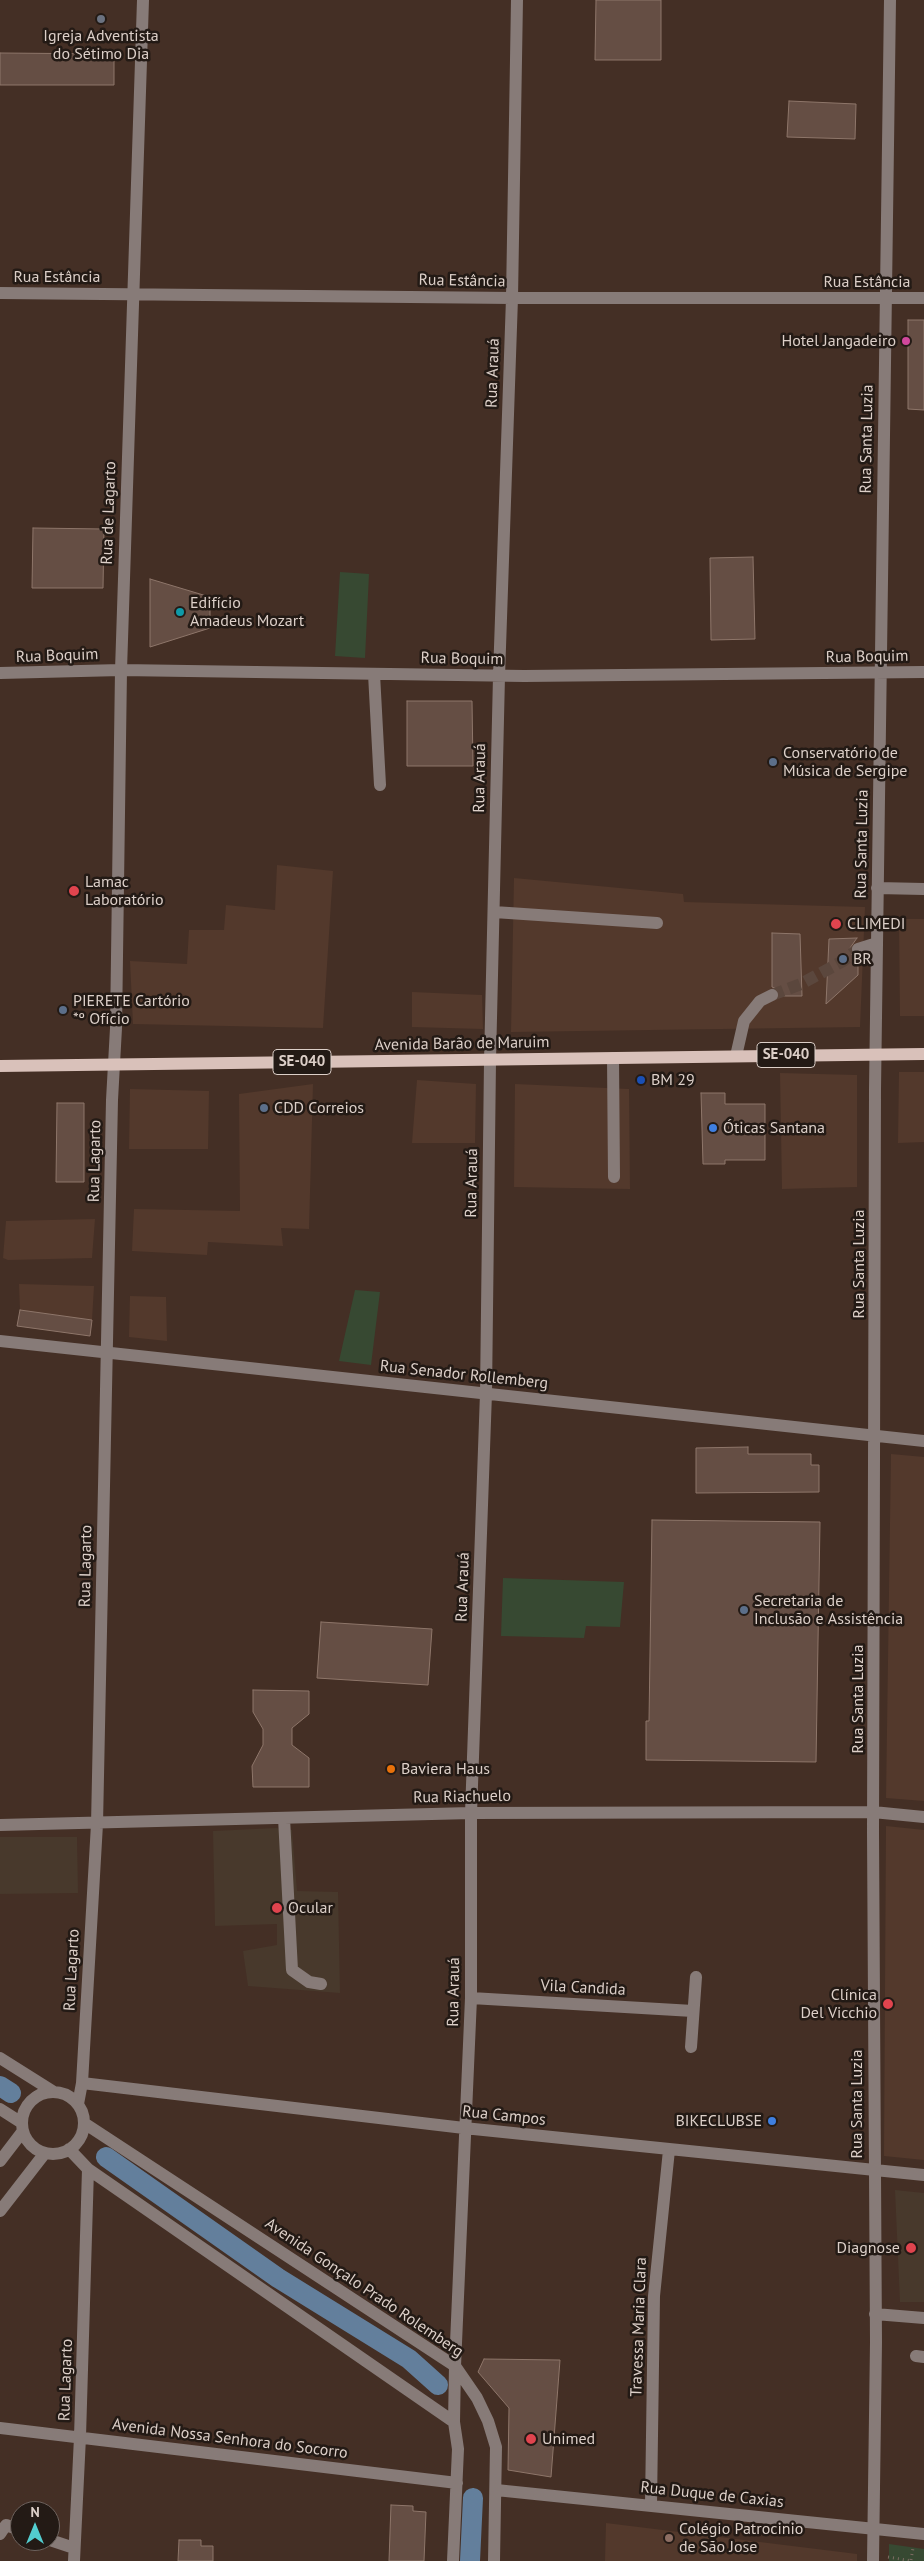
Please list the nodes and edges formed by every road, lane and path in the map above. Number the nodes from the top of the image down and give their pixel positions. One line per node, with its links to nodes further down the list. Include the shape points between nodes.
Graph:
1 (143, 0): 5 (street, Rua de Lagarto)
2 (517, 0): 7 (street, Rua Arauá)
3 (890, 0): 6 (street, Rua Santa Luzia)
4 (0, 293): 5 (street, Rua Estância)
5 (133, 293): 7 (street, Rua Estância); 9 (street, Rua de Lagarto)
6 (885, 297): 7 (street, Rua Estância); 8 (street, Rua Estância); 11 (street, Rua Santa Luzia)
7 (512, 298): 14 (street, Rua Arauá)
8 (924, 298)
9 (120, 670): 12 (street, Rua Boquim); 13 (street, Rua Boquim); 23 (street, Rua de Lagarto)
10 (924, 672): 11 (street, Rua Boquim)
11 (880, 673): 14 (street, Rua Boquim); 16 (street, Rua Santa Luzia)
12 (0, 674)
13 (374, 674): 14 (street, Rua Boquim); 15 (street)
14 (499, 676): 18 (street, Rua Arauá)
15 (380, 785)
16 (877, 888): 17 (street); 20 (street, Rua Santa Luzia)
17 (924, 889)
18 (494, 912): 19 (street); 28 (street, Rua Arauá)
19 (657, 923)
20 (877, 943): 21 (street); 24 (street, Rua Santa Luzia)
21 (858, 949)
22 (772, 995): 26 (street, via 760,1001 744,1021)
23 (116, 1028): 29 (street, Rua Lagarto)
24 (875, 1054): 25 (main road, Avenida Barão de Maruim / SE-040); 26 (main road, Avenida Barão de Maruim / SE-040); 35 (street, Rua Santa Luzia)
25 (924, 1054)
26 (736, 1056): 27 (main road, Avenida Barão de Maruim / SE-040)
27 (612, 1058): 28 (main road, Avenida Barão de Maruim / SE-040); 31 (street)
28 (490, 1061): 29 (main road, Avenida Barão de Maruim / SE-040); 34 (street, Rua Arauá)
29 (114, 1064): 30 (main road, Avenida Barão de Maruim / SE-040); 33 (street, Rua Lagarto)
30 (0, 1066)
31 (614, 1177)
32 (0, 1342): 33 (street, Rua Senador Rollemberg)
33 (107, 1354): 34 (street, Rua Senador Rollemberg); 41 (street, Rua Lagarto)
34 (486, 1393): 35 (street, Rua Senador Rollemberg); 38 (street, Rua Arauá)
35 (875, 1435): 36 (street, Rua Senador Rollemberg); 37 (street, Rua Santa Luzia)
36 (924, 1440)
37 (873, 1812): 38 (street, Rua Riachuelo); 39 (street, Rua Riachuelo); 60 (street, Rua Santa Luzia)
38 (471, 1813): 40 (street, Rua Riachuelo); 45 (street, Rua Arauá)
39 (924, 1817)
40 (284, 1818): 41 (street, Rua Riachuelo); 44 (street, via 292,1970 309,1982)
41 (97, 1824): 42 (street, Rua Riachuelo); 49 (street, Rua Lagarto)
42 (0, 1825)
43 (696, 1977): 46 (street)
44 (321, 1984)
45 (471, 1998): 46 (street, Vila Candida); 55 (street, Rua Arauá)
46 (693, 2011): 47 (street)
47 (691, 2046)
48 (0, 2058): 50 (street)
49 (82, 2083): 51 (street, Rua Lagarto); 55 (street, Rua Campos)
50 (54, 2092): 51 (street, via 67,2095); 54 (street, via 41,2094 31,2101 24,2111)
51 (78, 2104): 53 (street)
52 (0, 2109): 54 (street)
53 (84, 2123): 56 (street, via 80,2138); 66 (street, Avenida Gonçalo Prado Rolemberg)
54 (22, 2127): 58 (street, via 31,2144); 59 (street)
55 (464, 2128): 57 (street, Rua Campos); 66 (street, Rua Arauá)
56 (69, 2149): 58 (street); 61 (street)
57 (668, 2150): 60 (street, Rua Campos); 72 (street, Travessa Maria Clara, via 654,2296)
58 (45, 2153): 63 (street)
59 (0, 2161)
60 (874, 2168): 62 (street, Rua Campos); 64 (street, Rua Santa Luzia)
61 (88, 2169): 67 (street); 69 (street, Rua Lagarto)
62 (924, 2175)
63 (0, 2211)
64 (875, 2314): 65 (street); 74 (street, Rua Santa Luzia)
65 (924, 2318)
66 (455, 2366): 67 (street, Rua Arauá); 71 (street, Avenida Gonçalo Prado Rolemberg, via 488,2421 496,2447)
67 (454, 2422): 70 (street, via 458,2449)
68 (0, 2428): 69 (street, Avenida Nossa Senhora do Socorro)
69 (80, 2437): 70 (street, Avenida Nossa Senhora do Socorro); 78 (street, Rua Lagarto)
70 (457, 2483): 80 (street)
71 (496, 2490): 72 (street, Rua Duque de Caxias); 81 (street, Avenida Gonçalo Prado Rolemberg)
72 (651, 2505): 74 (street, Rua Duque de Caxias)
73 (10, 2526): 75 (street, via 6,2525)
74 (873, 2528): 76 (street, Rua Duque de Caxias); 79 (street, Rua Santa Luzia)
75 (0, 2534)
76 (924, 2534)
77 (60, 2546): 78 (street)
78 (74, 2554)
79 (873, 2558): 82 (path)
80 (453, 2561)
81 (494, 2561)
82 (912, 2561)

